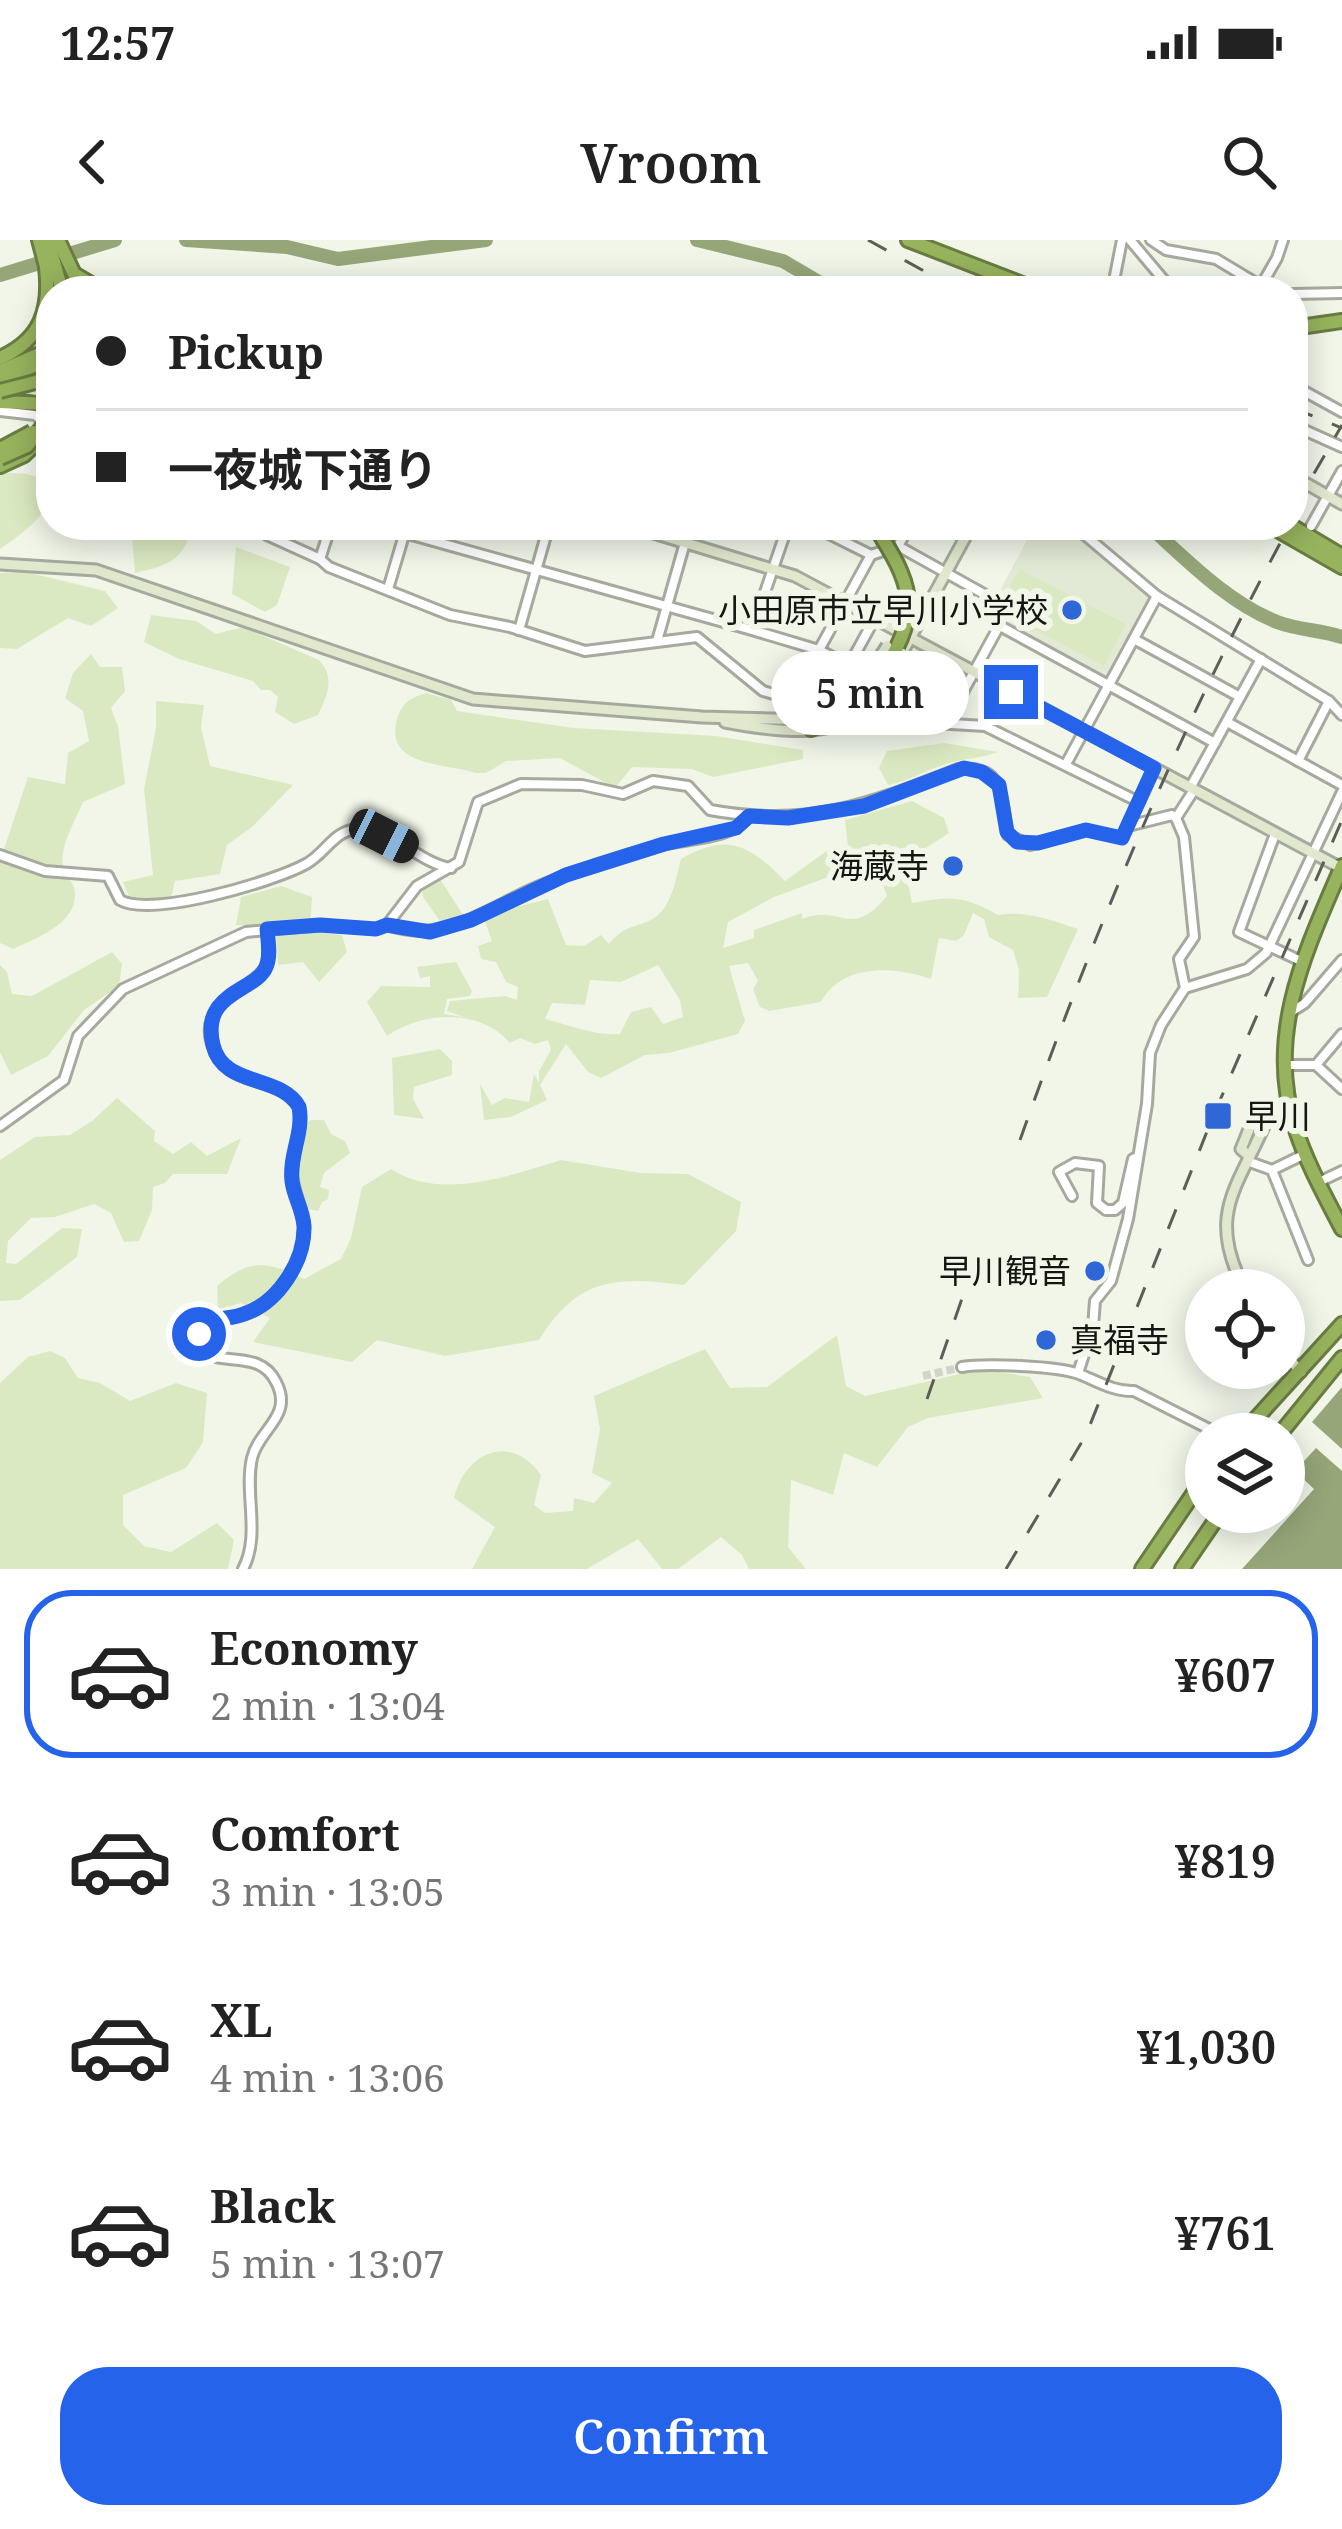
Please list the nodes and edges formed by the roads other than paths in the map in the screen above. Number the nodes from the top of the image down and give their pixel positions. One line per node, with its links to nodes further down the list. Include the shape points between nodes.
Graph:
1 (39, 240): 8 (highway)
2 (48, 240): 11 (highway)
3 (58, 240): 12 (highway)
4 (908, 240): 13 (highway)
5 (1126, 240): 14 (street); 15 (street)
6 (1151, 240): 16 (street, via 1216,259)
7 (1283, 240): 17 (street)
8 (46, 267): 9 (highway); 10 (highway)
9 (46, 276)
10 (50, 276)
11 (55, 276)
12 (77, 276)
13 (1001, 276)
14 (1116, 276)
15 (1159, 276)
16 (1242, 276)
17 (1266, 276)
18 (1342, 293): 19 (street)
19 (1308, 294)
20 (1342, 321): 21 (highway)
21 (1308, 326)
22 (36, 331): 24 (highway)
23 (36, 356): 26 (highway)
24 (0, 358)
25 (36, 367): 28 (highway)
26 (0, 370)
27 (36, 380): 28 (highway, bridge)
28 (0, 385): 29 (street)
29 (36, 391)
30 (1308, 394): 33 (street)
31 (36, 405): 32 (highway)
32 (0, 406): 34 (street)
33 (1342, 412)
34 (36, 416)
35 (36, 431): 39 (highway, bridge)
36 (1308, 431): 38 (street)
37 (36, 437): 40 (highway, bridge)
38 (1342, 447)
39 (0, 448)
40 (0, 462)
41 (1342, 471): 43 (street)
42 (1308, 485): 43 (street)
43 (1328, 496): 44 (street); 45 (street)
44 (1342, 504)
45 (1311, 526)
46 (1308, 536): 63 (highway)
47 (278, 540): 64 (street)
48 (326, 540): 64 (street)
49 (403, 540): 70 (street)
50 (442, 540): 68 (street)
51 (545, 540): 68 (street)
52 (678, 540): 60 (street)
53 (782, 540): 66 (street)
54 (841, 540): 62 (street)
55 (879, 540): 90 (highway, bridge, via 897,571 904,620 863,694)
56 (901, 540): 61 (street)
57 (964, 540): 69 (street)
58 (1091, 540): 71 (street)
59 (1295, 540): 67 (highway)
60 (685, 542): 66 (street); 73 (street)
61 (898, 546): 62 (street); 69 (street)
62 (871, 555): 72 (street)
63 (1342, 556)
64 (320, 560): 70 (street)
65 (0, 563): 95 (street, via 113,576 446,693 758,727)
66 (771, 566): 72 (street); 78 (street)
67 (1342, 567)
68 (536, 569): 73 (street); 77 (street)
69 (945, 573): 75 (street, via 993,599); 79 (street)
70 (388, 589): 77 (street, via 450,615)
71 (1156, 596): 80 (street); 83 (street)
72 (845, 603): 74 (street); 82 (street)
73 (667, 606): 78 (street); 81 (street)
74 (874, 618): 76 (street); 84 (street)
75 (1000, 626): 85 (street); 86 (street)
76 (896, 629): 79 (street); 90 (street, bridge)
77 (519, 630): 81 (street, via 585,651)
78 (752, 630): 82 (street)
79 (910, 637): 85 (street); 90 (street, bridge, via 867,706)
80 (1134, 639): 86 (street); 87 (street)
81 (657, 643): 88 (street, via 698,637 763,691)
82 (819, 650): 84 (street); 88 (street)
83 (1261, 659): 87 (street); 89 (street)
84 (848, 665): 90 (street)
85 (975, 672): 94 (street); 96 (street)
86 (1109, 685): 96 (street); 97 (street)
87 (1240, 697): 93 (street)
88 (791, 701): 90 (street)
89 (1329, 701): 91 (street); 98 (street)
90 (836, 715): 92 (street); 95 (highway)
91 (1342, 715)
92 (866, 719): 94 (street); 94 (street, via 893,689)
93 (1227, 722): 97 (street); 98 (street)
94 (946, 723): 99 (street, via 985,726)
95 (811, 725)
96 (1084, 731): 99 (street); 100 (street)
97 (1215, 743): 102 (street)
98 (1298, 761): 101 (street)
99 (1066, 764): 103 (street)
100 (1154, 768): 102 (street); 103 (street)
101 (1342, 788): 108 (street)
102 (1192, 789): 105 (street); 107 (street)
103 (1139, 802): 106 (street)
104 (749, 816): 106 (street, via 864,806 964,768 999,785 1007,832 1017,842 1086,830 1122,838); 111 (street, via 710,810 676,782 649,781 623,794 521,784 478,802); 112 (street, via 736,828 566,875 471,920 422,932)
105 (1176, 818): 106 (street); 118 (street, via 1194,937 1179,959)
106 (1128, 826)
107 (1275, 834): 108 (street); 114 (street, via 1239,932)
108 (1311, 853): 110 (street); 114 (street)
109 (0, 854): 111 (street, via 45,871 108,877 122,903 136,906 255,886 357,830)
110 (1341, 867): 116 (highway)
111 (452, 869): 112 (street, via 417,886)
112 (387, 925): 113 (street)
113 (267, 929): 125 (street, via 234,935 123,989 78,1036 64,1080); 147 (street, via 266,966 221,1002 212,1043 230,1071 286,1092 299,1107 292,1166 303,1240 272,1297 243,1315 208,1322 199,1334 208,1356 253,1360 280,1390 278,1418 252,1459 251,1545)
114 (1271, 948): 116 (street); 118 (street, via 1247,969)
115 (1342, 960): 117 (street)
116 (1304, 962): 119 (highway)
117 (1338, 973): 119 (street)
118 (1185, 988): 127 (street, via 1150,1053)
119 (1287, 1015): 121 (highway)
120 (1342, 1034): 122 (street)
121 (1284, 1065): 122 (street); 124 (highway)
122 (1316, 1065): 123 (street)
123 (1342, 1089)
124 (1290, 1111): 126 (highway); 128 (street, via 1269,1115)
125 (0, 1126)
126 (1305, 1154): 129 (street); 131 (highway)
127 (1140, 1157): 132 (street, via 1115,1210 1096,1203 1099,1166 1075,1162 1059,1172); 140 (street, via 1115,1270 1095,1301)
128 (1248, 1158): 129 (street); 135 (street, via 1224,1227)
129 (1272, 1170): 134 (street)
130 (1342, 1172): 131 (street)
131 (1318, 1182): 133 (highway)
132 (1072, 1196)
133 (1342, 1229)
134 (1308, 1260)
135 (1236, 1269)
136 (1342, 1324): 139 (highway)
137 (1342, 1361): 143 (highway)
138 (962, 1367): 140 (street)
139 (1305, 1367)
140 (1078, 1373): 144 (street)
141 (1285, 1389): 142 (highway)
142 (1262, 1413)
143 (1300, 1413)
144 (1185, 1417)
145 (1185, 1506): 148 (highway)
146 (1209, 1533): 149 (highway)
147 (243, 1569)
148 (1142, 1569)
149 (1184, 1569)

